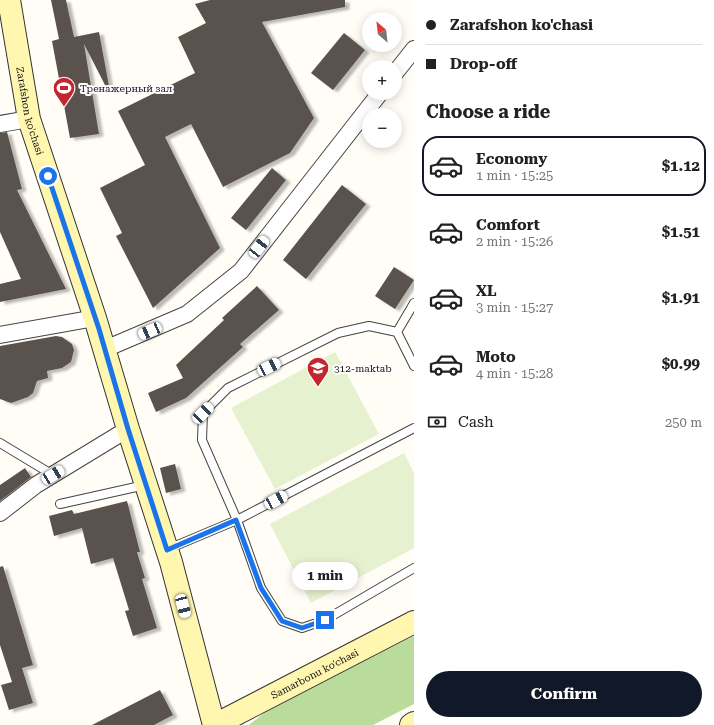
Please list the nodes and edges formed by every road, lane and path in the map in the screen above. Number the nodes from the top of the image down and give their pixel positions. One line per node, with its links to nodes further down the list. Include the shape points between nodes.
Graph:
1 (9, 0): 5 (street, Zarafshon ko'chasi)
2 (414, 49): 3 (street)
3 (402, 65)
4 (374, 100): 11 (street, via 240,271 187,314)
5 (29, 119): 6 (street); 8 (street, Zarafshon ko'chasi)
6 (0, 124)
7 (414, 303): 9 (lane)
8 (95, 318): 10 (street); 11 (street, Zarafshon ko'chasi)
9 (397, 332): 12 (lane); 20 (lane, via 369,326 338,333 228,388 203,413 202,440)
10 (0, 335)
11 (105, 349): 14 (street, Zarafshon ko'chasi)
12 (414, 366)
13 (414, 428): 20 (lane)
14 (128, 429): 16 (street); 17 (street, Zarafshon ko'chasi)
15 (0, 443): 16 (lane)
16 (53, 475): 19 (street)
17 (146, 485): 18 (lane); 21 (street, Zarafshon ko'chasi)
18 (60, 504)
19 (0, 513)
20 (236, 520): 21 (lane); 22 (lane, via 261,588 282,621 302,628 325,620)
21 (167, 550): 25 (street, Zarafshon ko'chasi)
22 (414, 568)
23 (414, 622): 25 (street, Samarbonu ko'chasi)
24 (414, 723): 26 (street)
25 (215, 725)
26 (410, 725)

